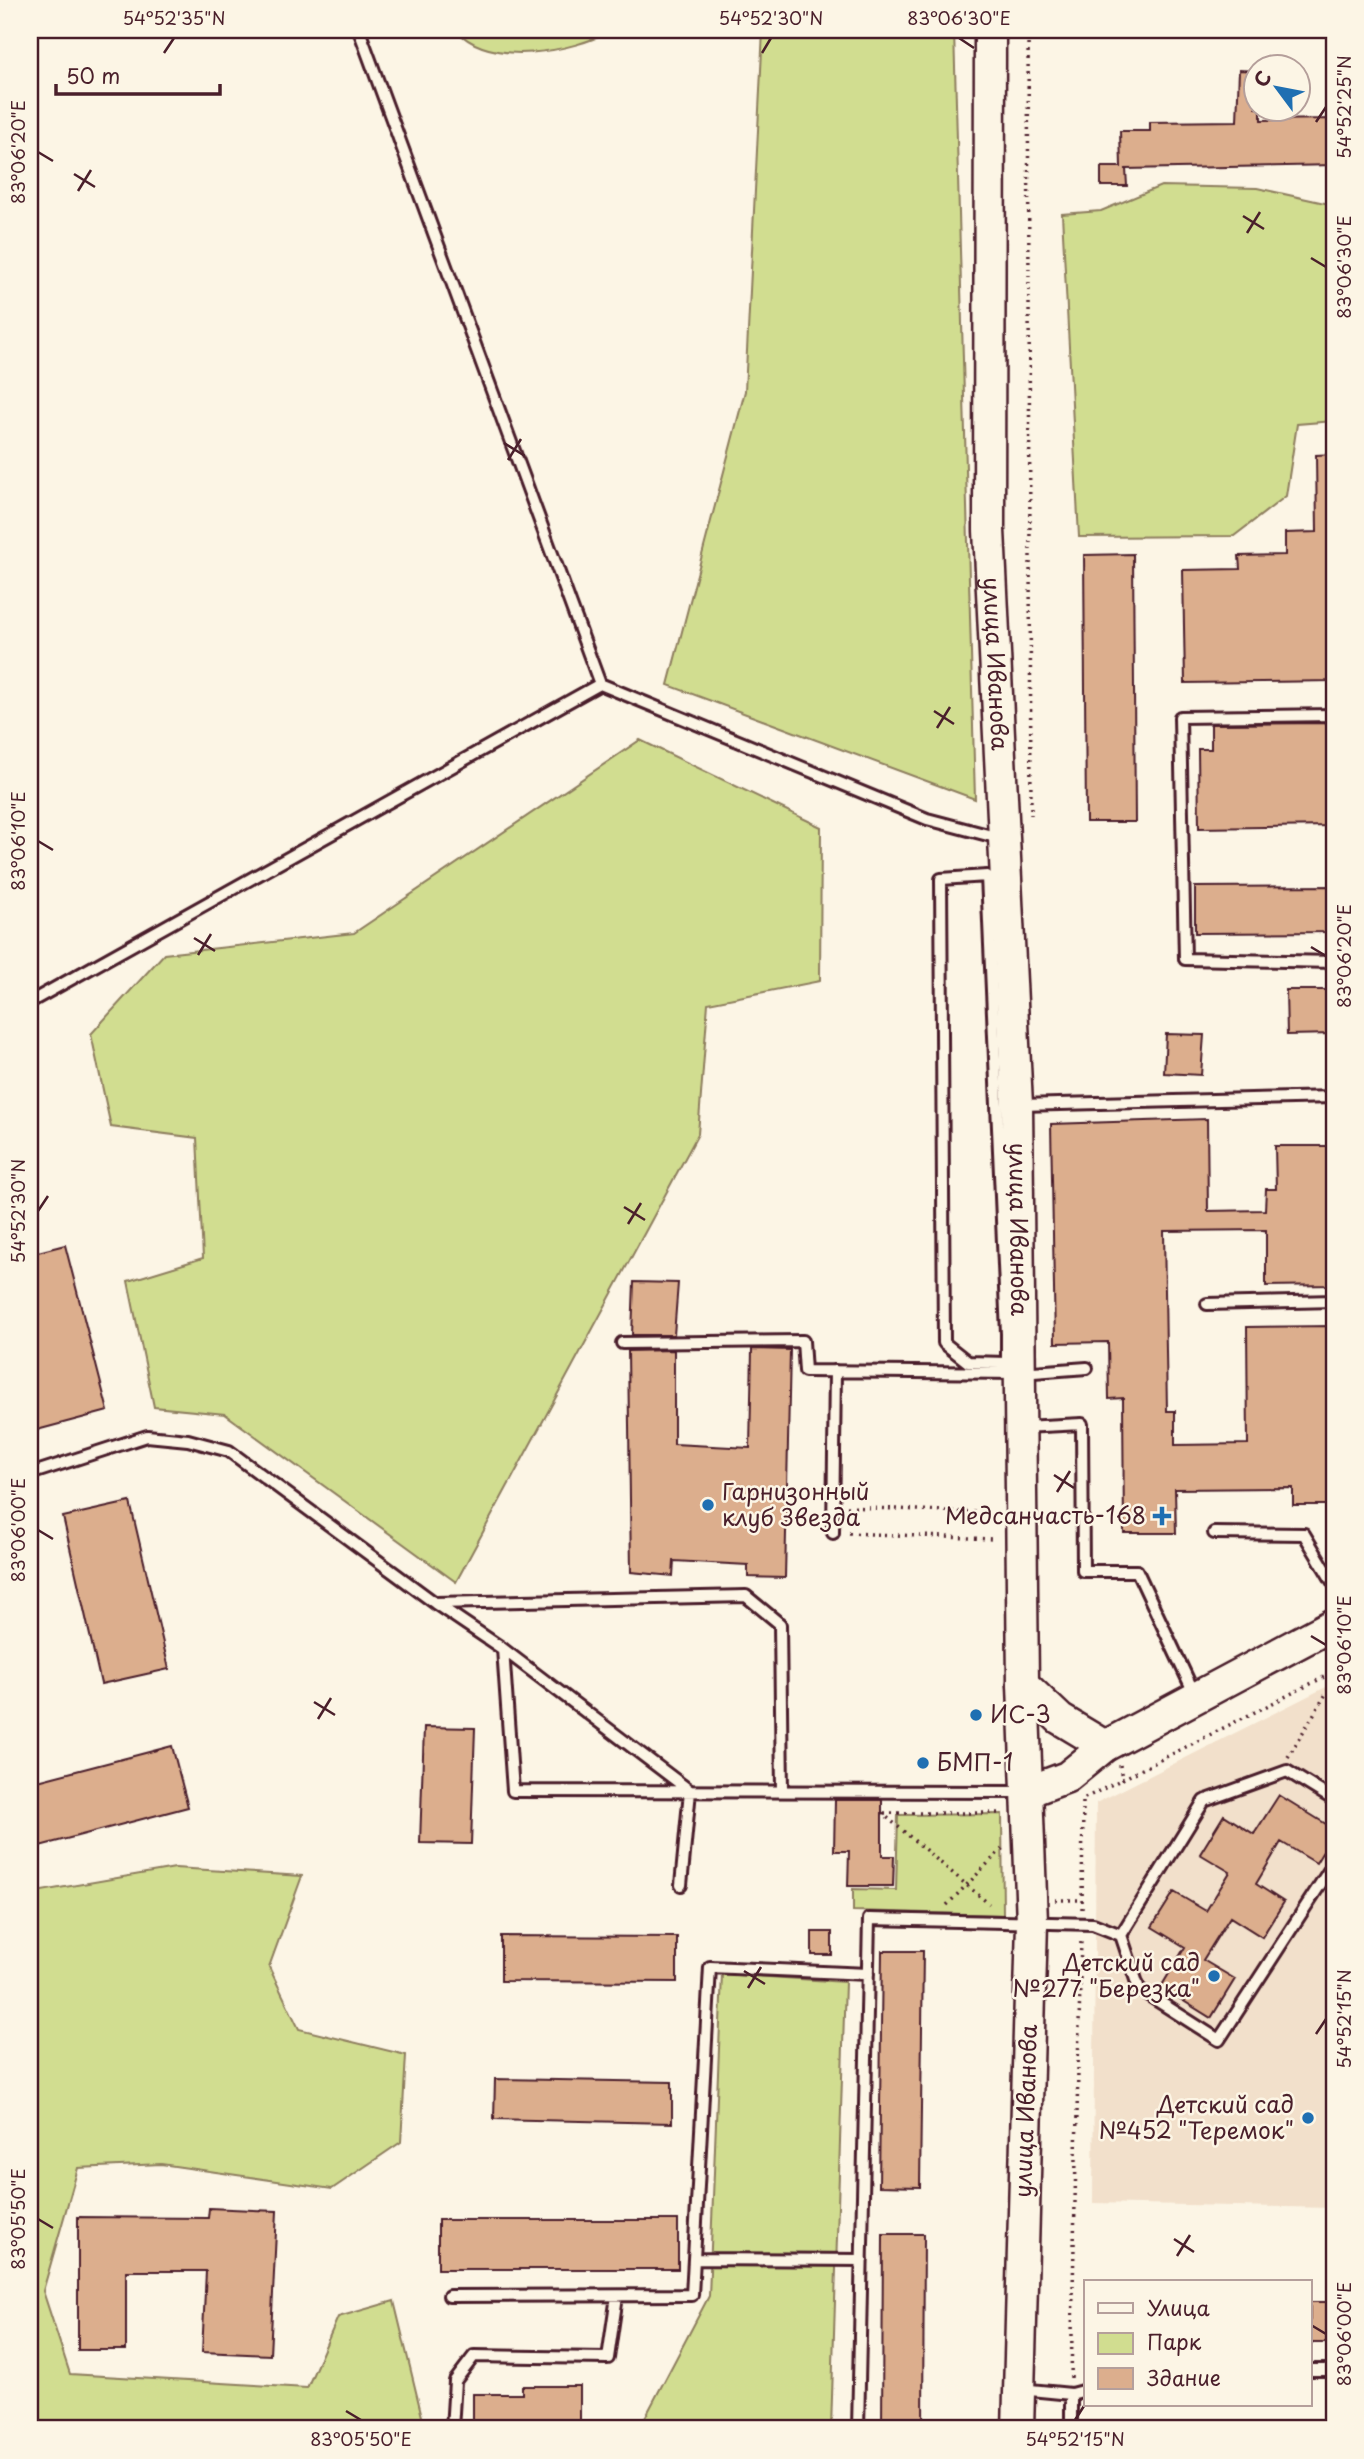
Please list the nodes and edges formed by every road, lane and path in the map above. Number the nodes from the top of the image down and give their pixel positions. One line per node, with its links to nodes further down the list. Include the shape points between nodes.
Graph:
1 (359, 30): 4 (lane)
2 (990, 30): 7 (main road, улица Иванова, via 989,530)
3 (1028, 30): 6 (path)
4 (600, 684): 7 (lane, via 927,819); 9 (lane)
5 (1334, 715): 8 (lane, via 1180,717 1185,959)
6 (1031, 817)
7 (1006, 840): 11 (main road, улица Иванова)
8 (1334, 962)
9 (30, 1002)
10 (1334, 1097): 11 (lane)
11 (1017, 1105): 18 (main road, улица Иванова)
12 (1334, 1301): 13 (lane)
13 (1207, 1304)
14 (622, 1343): 17 (lane, via 803,1341 805,1371)
15 (968, 1362): 15 (lane, via 944,1343 941,879 987,876 1007,1363)
16 (1087, 1368): 18 (lane)
17 (835, 1371): 18 (lane); 21 (lane)
18 (1020, 1373): 19 (main road, улица Иванова)
19 (1021, 1427): 32 (main road, улица Иванова); 33 (lane, via 1082,1424 1083,1571 1137,1571)
20 (30, 1474): 27 (lane, via 147,1436 229,1451)
21 (833, 1506): 22 (path); 23 (lane)
22 (992, 1513)
23 (833, 1532): 25 (path)
24 (1214, 1533): 26 (lane, via 1304,1534)
25 (992, 1539)
26 (1334, 1584)
27 (435, 1603): 29 (lane); 37 (lane, via 746,1596 780,1624)
28 (1334, 1624): 33 (main road)
29 (503, 1649): 36 (lane); 36 (lane, via 513,1791)
30 (1334, 1671): 31 (path)
31 (1328, 1674): 35 (path, via 1332,1684); 46 (path, via 1083,1799)
32 (1023, 1684): 34 (main road, via 1060,1719); 39 (main road, улица Иванова)
33 (1195, 1695): 34 (main road)
34 (1105, 1746): 39 (main road, via 1068,1777)
35 (1279, 1773): 38 (lane, via 1287,1770); 47 (lane, via 1204,1801)
36 (690, 1791): 37 (lane); 42 (lane)
37 (782, 1791): 39 (lane)
38 (1334, 1800)
39 (1020, 1802): 43 (path, via 882,1813); 45 (main road, улица Иванова)
40 (1012, 1839): 43 (path)
41 (1334, 1863): 47 (lane, via 1219,2040 1139,1989)
42 (681, 1885)
43 (965, 1885): 44 (path); 45 (path)
44 (933, 1920): 45 (lane); 48 (lane, via 869,1919)
45 (1021, 1921): 46 (lane); 55 (main road, улица Иванова)
46 (1082, 1923): 47 (lane); 57 (path)
47 (1121, 1935)
48 (868, 1974): 49 (lane, via 710,1967); 50 (lane)
49 (694, 2259): 50 (lane); 52 (lane, via 692,2295)
50 (862, 2260): 59 (lane)
51 (449, 2296): 52 (lane)
52 (617, 2296): 58 (lane, via 608,2358 474,2356 455,2381)
53 (1312, 2370): 54 (lane)
54 (1334, 2370)
55 (1018, 2389): 57 (lane); 60 (main road, улица Иванова)
56 (1084, 2391): 57 (lane)
57 (1071, 2394): 61 (lane)
58 (452, 2429)
59 (858, 2429)
60 (1018, 2429)
61 (1071, 2429)

